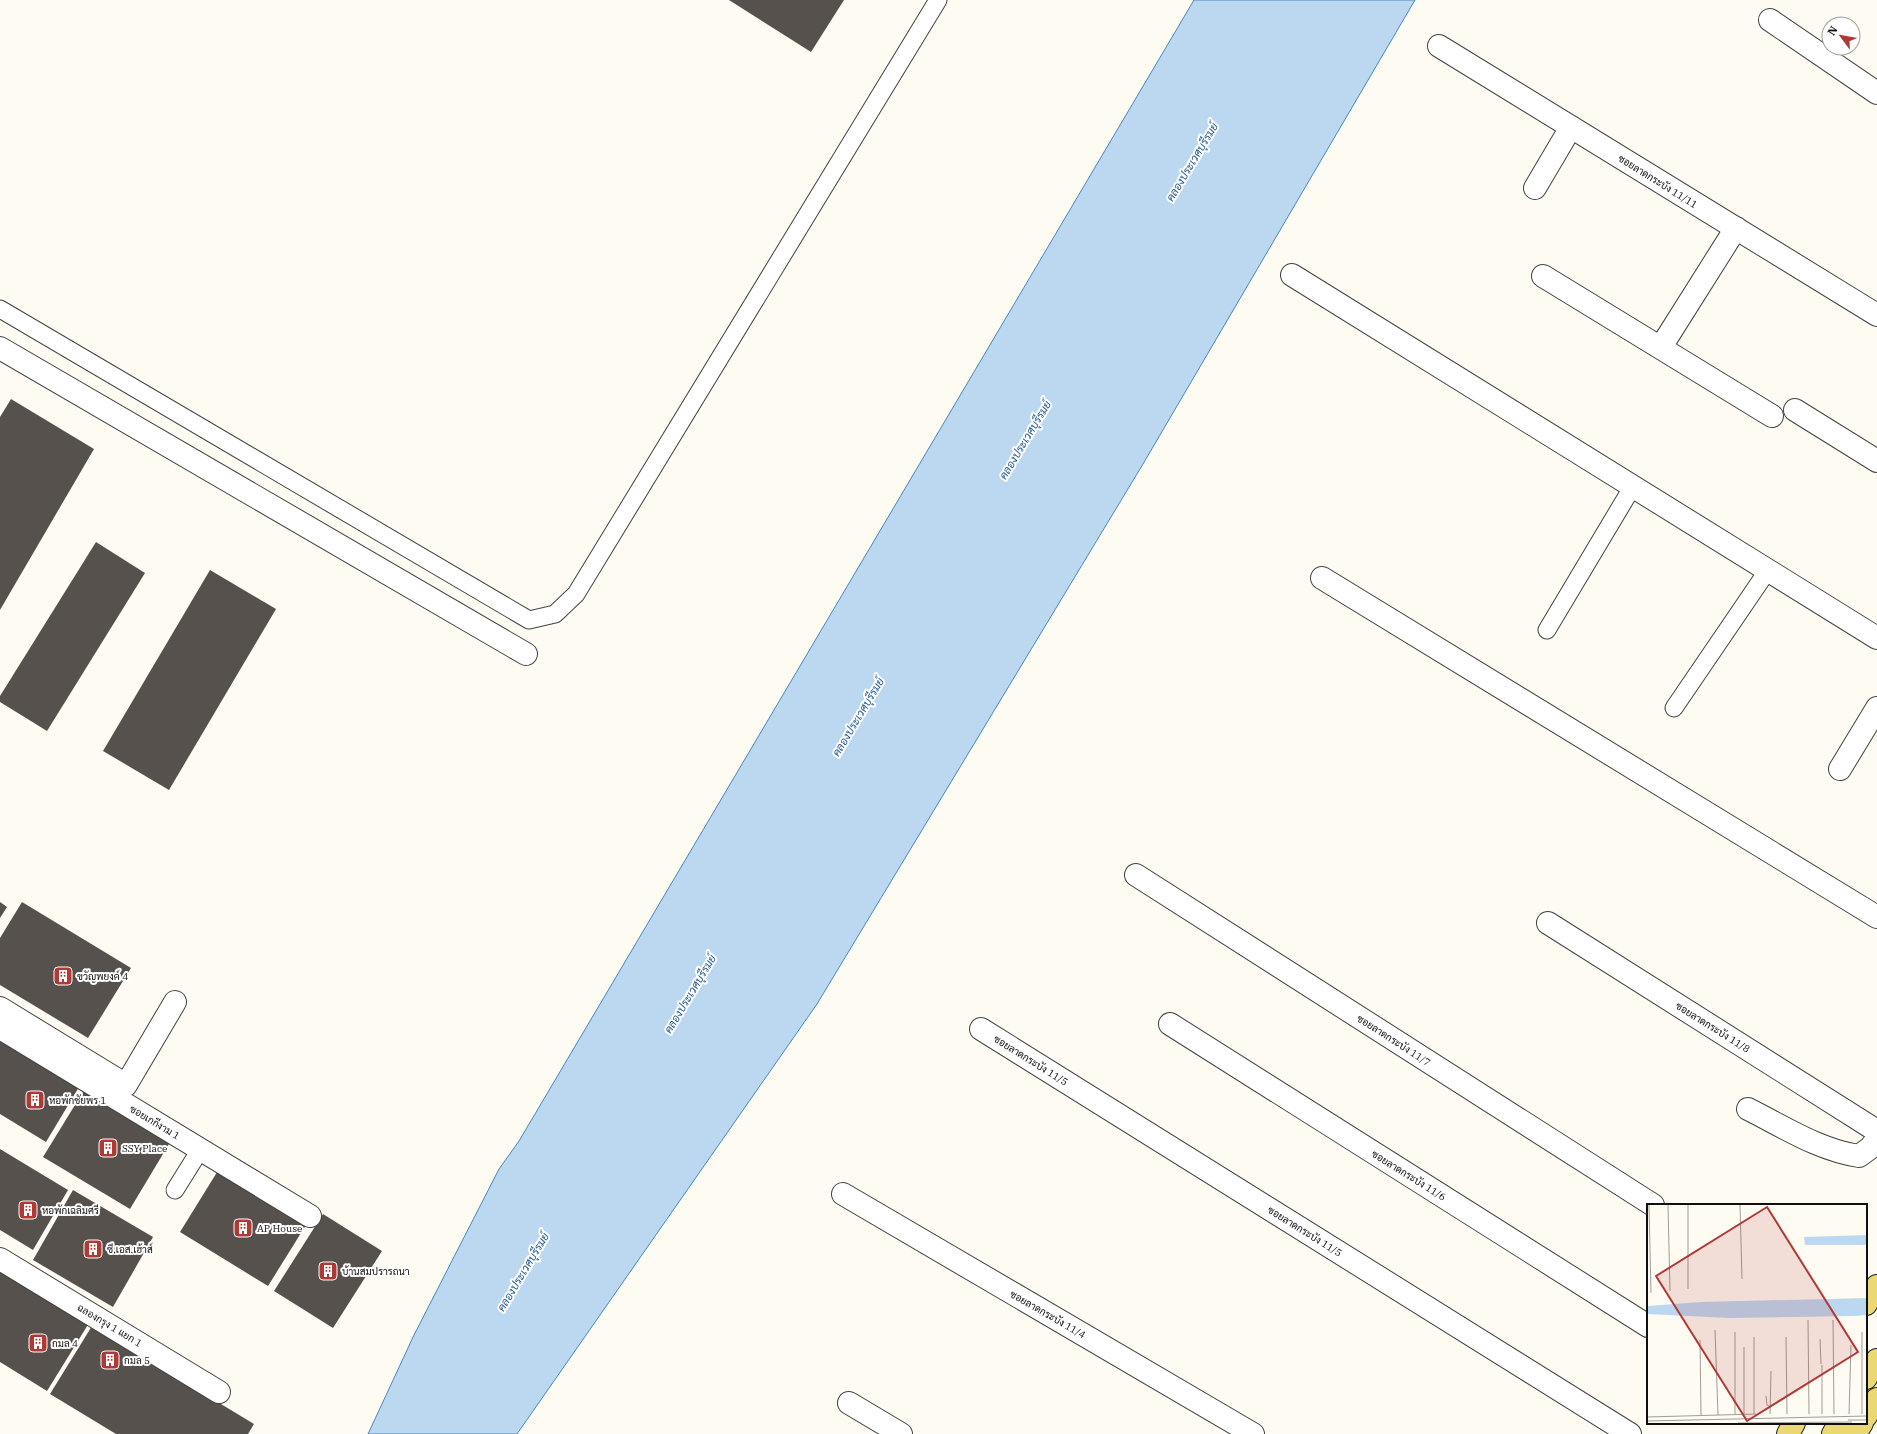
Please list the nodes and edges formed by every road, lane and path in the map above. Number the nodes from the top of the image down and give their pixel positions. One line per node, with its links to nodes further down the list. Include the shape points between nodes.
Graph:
1 (938, 0): 10 (lane, via 576,594 555,614 529,620)
2 (1770, 20): 4 (street)
3 (1439, 46): 5 (street, ซอยลาดกระบัง 11/11)
4 (1877, 93)
5 (1571, 127): 6 (street); 7 (street, ซอยลาดกระบัง 11/11)
6 (1535, 188)
7 (1736, 228): 11 (street, ซอยลาดกระบัง 11/11); 12 (street)
8 (1292, 275): 17 (street)
9 (1543, 276): 12 (street)
10 (0, 309)
11 (1877, 316)
12 (1661, 347): 15 (street)
13 (0, 348): 22 (street)
14 (1795, 410): 16 (street)
15 (1772, 416)
16 (1877, 462)
17 (1633, 486): 18 (street); 20 (lane)
18 (1768, 570): 21 (street); 23 (lane)
19 (1322, 578): 27 (street)
20 (1547, 630)
21 (1877, 638)
22 (526, 654)
23 (1674, 708)
24 (1877, 708): 25 (street)
25 (1840, 769)
26 (1136, 875): 40 (street, ซอยลาดกระบัง 11/7)
27 (1877, 917)
28 (1548, 923): 35 (street, ซอยลาดกระบัง 11/8)
29 (175, 1002): 30 (street, via 126,1085)
30 (0, 1008)
31 (1170, 1024): 45 (street, ซอยลาดกระบัง 11/6)
32 (0, 1028): 37 (street, ซอยเกกีงาม 1)
33 (981, 1029): 57 (street, ซอยลาดกระบัง 11/5)
34 (1748, 1109): 36 (street, via 1841,1153 1859,1156)
35 (1877, 1131)
36 (1877, 1139)
37 (200, 1150): 38 (lane); 41 (street, ซอยเกกีงาม 1)
38 (175, 1190)
39 (843, 1194): 56 (street, ซอยลาดกระบัง 11/4)
40 (1651, 1204)
41 (310, 1216)
42 (0, 1259): 48 (street, ฉลองกรุง 1 แยก 1, via 106,1323)
43 (1877, 1286): 44 (main road)
44 (1867, 1302)
45 (1647, 1325)
46 (1877, 1360): 47 (main road)
47 (1867, 1376)
48 (214, 1382)
49 (1877, 1399): 51 (main road)
50 (849, 1403): 55 (street)
51 (1867, 1414)
52 (1793, 1424): 58 (main road)
53 (1839, 1424): 59 (main road)
54 (1861, 1424): 60 (main road)
55 (900, 1434)
56 (1253, 1434)
57 (1630, 1434)
58 (1788, 1434)
59 (1833, 1434)
60 (1855, 1434)

